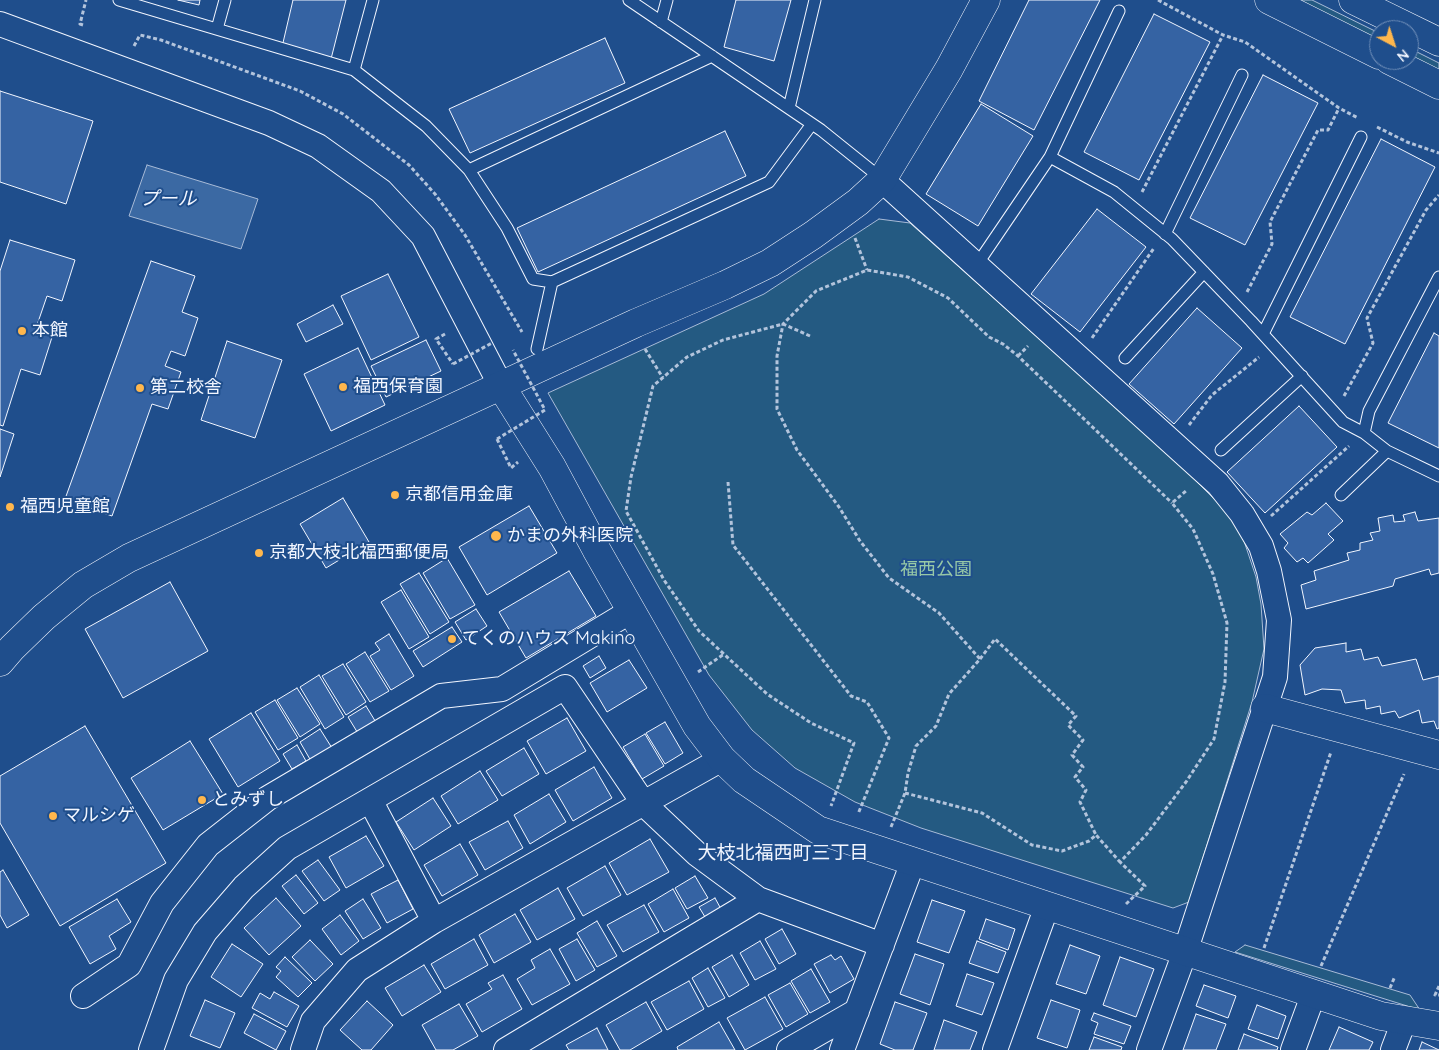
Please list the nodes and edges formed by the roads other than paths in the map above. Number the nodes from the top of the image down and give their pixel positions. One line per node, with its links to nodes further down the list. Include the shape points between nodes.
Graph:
1 (119, 0): 13 (lane)
2 (225, 0): 13 (lane)
3 (373, 0): 17 (lane)
4 (629, 0): 11 (lane)
5 (667, 0): 11 (lane)
6 (815, 0): 21 (lane)
7 (986, 0): 26 (street)
8 (1269, 0): 15 (street)
9 (1354, 0): 14 (street)
10 (1119, 10): 24 (lane)
11 (661, 22): 16 (lane)
12 (0, 24): 36 (street, via 269,123 318,146 382,191 423,236)
13 (217, 29): 17 (lane)
14 (1439, 42)
15 (1369, 50)
16 (712, 56): 21 (lane); 25 (lane)
17 (354, 70): 25 (lane, via 426,126)
18 (1409, 70): 20 (street)
19 (1242, 75): 27 (lane)
20 (1439, 85)
21 (789, 108): 22 (lane)
22 (812, 124): 26 (lane); 31 (lane, via 769,182)
23 (1360, 137): 32 (lane)
24 (1050, 156): 27 (lane, via 1114,192); 28 (lane)
25 (469, 170): 31 (lane, via 507,228 534,279)
26 (882, 180): 28 (street); 36 (street, via 858,202 770,263)
27 (1165, 234): 29 (lane)
28 (976, 266): 44 (street, via 1218,484 1242,514 1261,546 1279,620 1275,678)
29 (1204, 272): 32 (lane); 34 (lane)
30 (1439, 277): 37 (lane, via 1369,411)
31 (552, 282): 33 (lane)
32 (1263, 334): 35 (lane)
33 (537, 349)
34 (1125, 358)
35 (1302, 376): 37 (lane, via 1343,422); 38 (lane)
36 (501, 386): 42 (street, via 552,467); 43 (street, via 129,558 83,585)
37 (1364, 433): 39 (lane)
38 (1221, 450)
39 (1387, 451): 40 (lane); 41 (lane)
40 (1439, 476)
41 (1341, 495)
42 (631, 611): 46 (street, via 697,726); 56 (street, via 502,689 441,696 268,798 208,845 162,903 129,965)
43 (4, 649)
44 (1266, 708): 45 (street); 54 (street)
45 (1427, 752)
46 (722, 759): 48 (street); 49 (street, via 744,780 818,830)
47 (370, 800): 48 (street, via 565,687); 52 (street); 60 (street, via 287,848 244,887 204,932 176,980)
48 (644, 804): 50 (street, via 696,854); 52 (street)
49 (913, 862): 51 (street); 53 (street)
50 (758, 899): 53 (street); 62 (street)
51 (1048, 906): 54 (street); 65 (street)
52 (434, 921): 61 (street, via 357,970 313,1021)
53 (882, 945): 57 (street)
54 (1185, 952): 55 (street); 66 (street)
55 (1314, 993): 58 (street); 67 (street)
56 (84, 996)
57 (857, 1011): 63 (street); 64 (street)
58 (1404, 1021): 59 (street); 68 (street)
59 (1439, 1026)
60 (151, 1050)
61 (303, 1050)
62 (506, 1050)
63 (790, 1050)
64 (842, 1050)
65 (995, 1050)
66 (1149, 1050)
67 (1293, 1050)
68 (1392, 1050)

